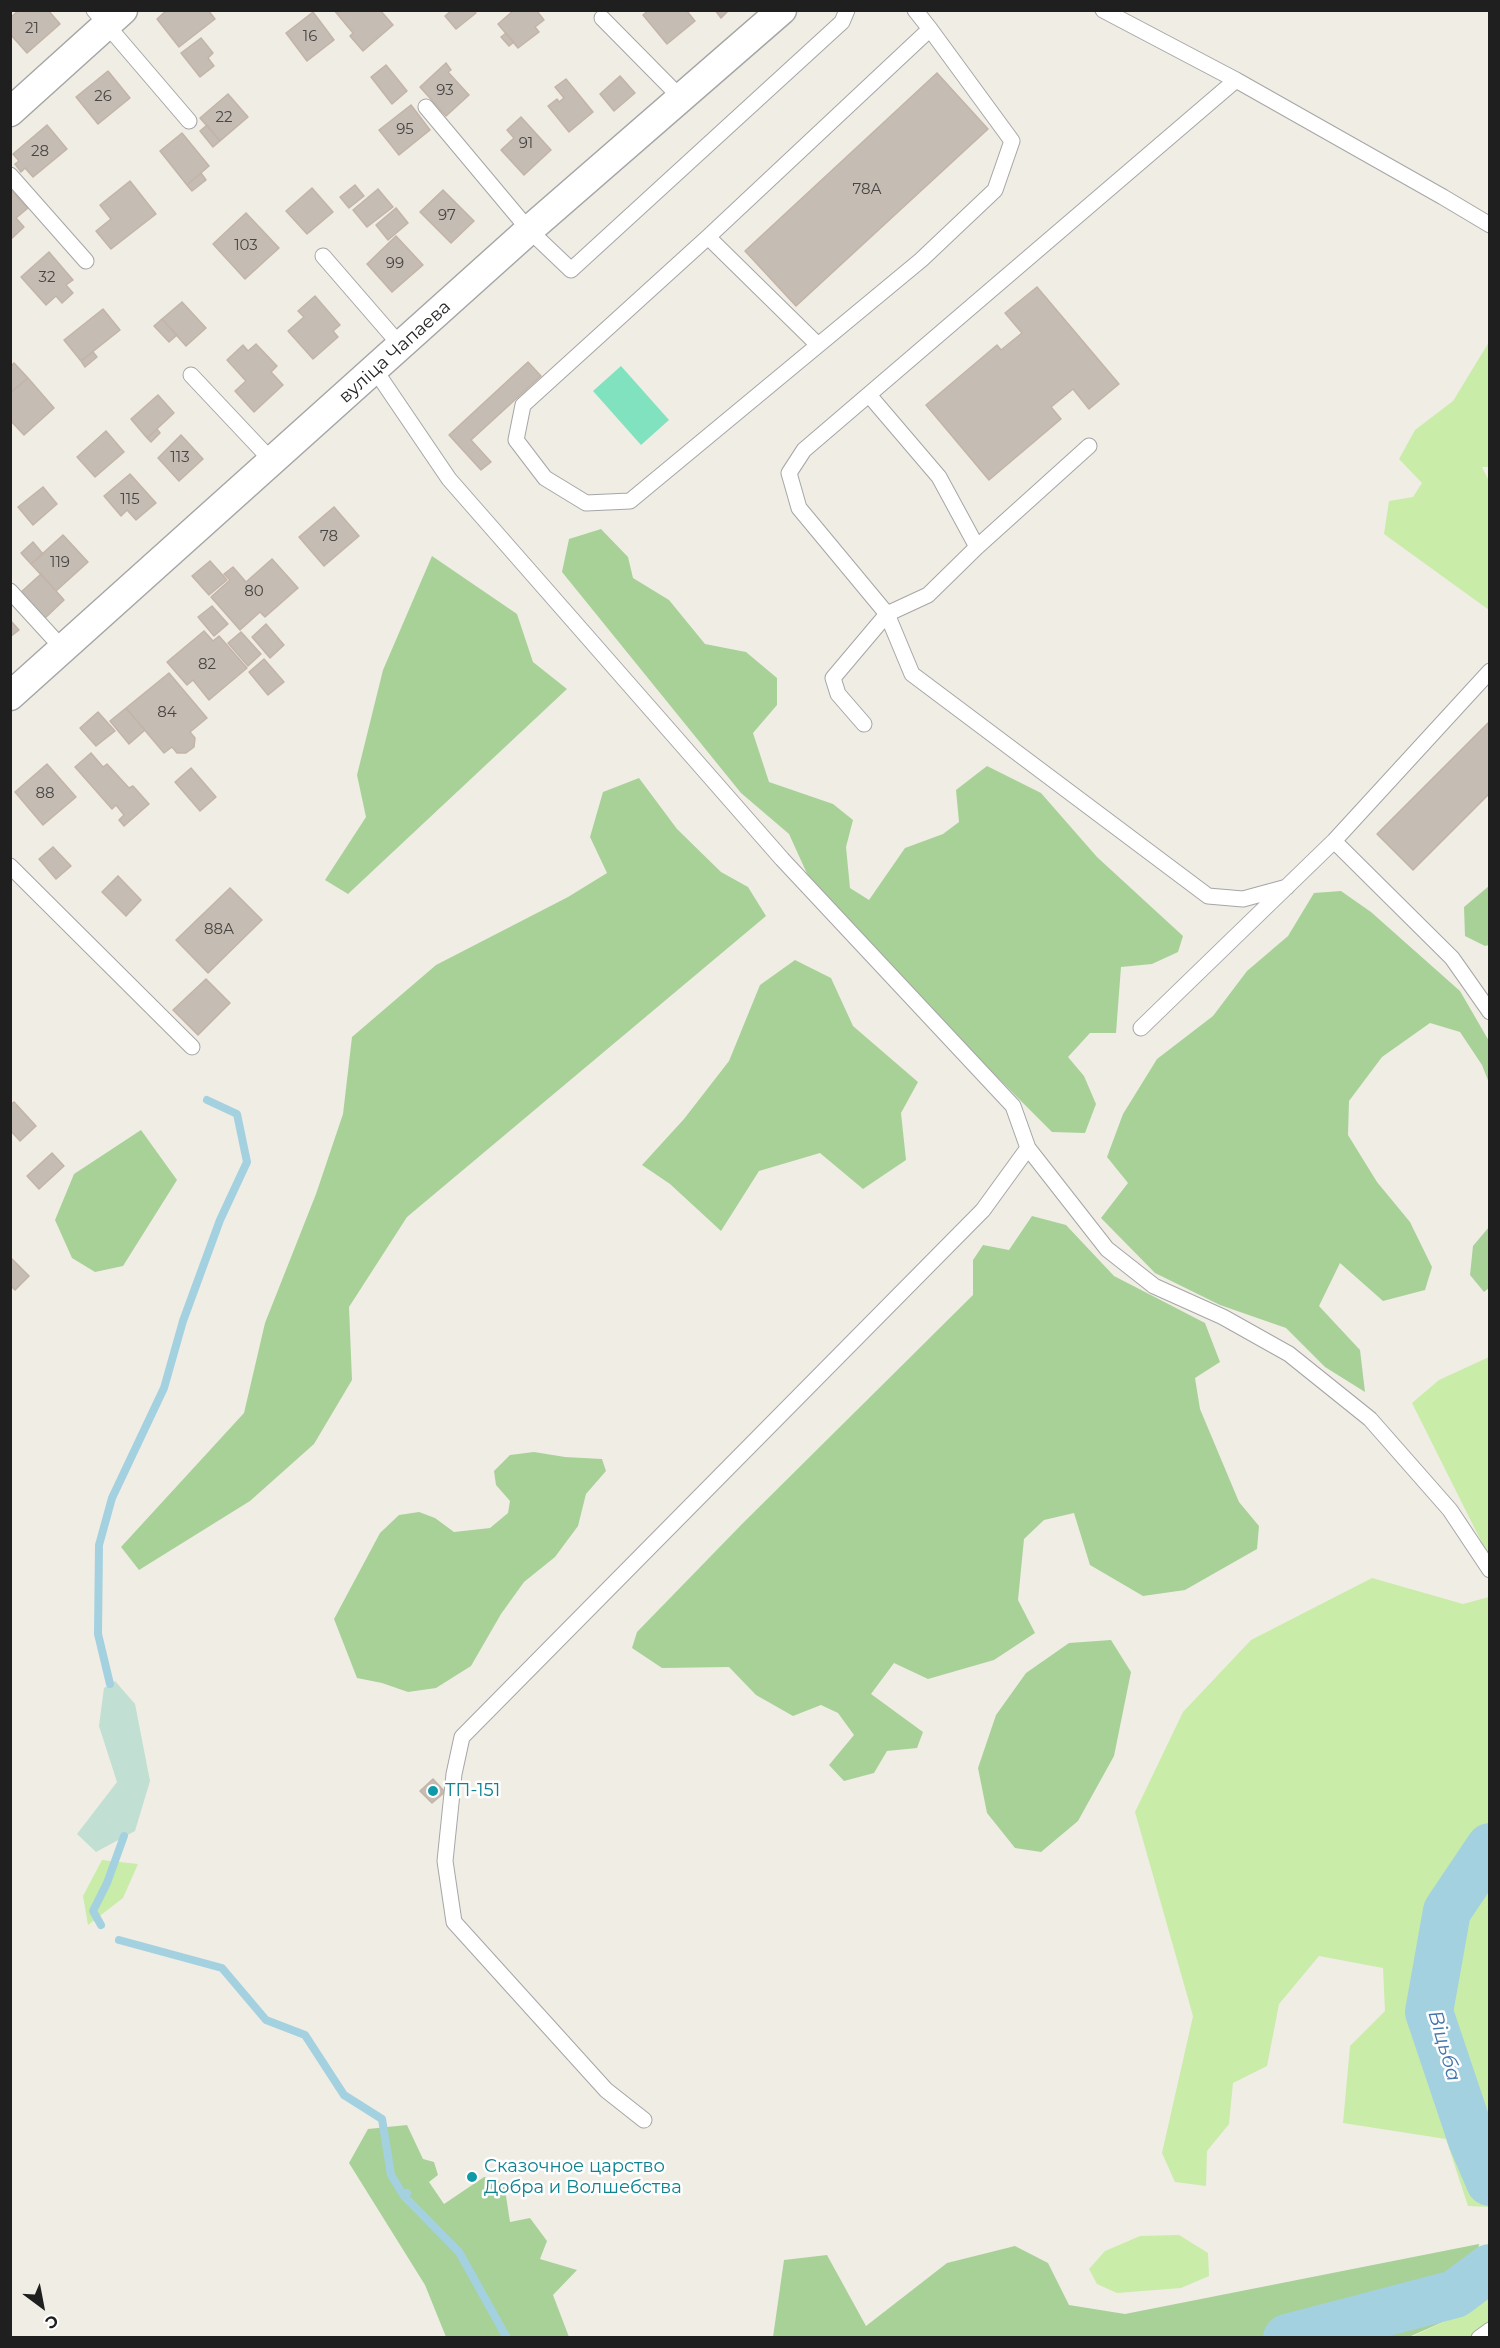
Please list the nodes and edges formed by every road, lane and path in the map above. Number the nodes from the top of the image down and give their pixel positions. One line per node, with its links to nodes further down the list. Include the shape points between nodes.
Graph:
1 (782, 10): 9 (street, вуліца Чапаева)
2 (847, 10): 15 (lane, via 842,22 571,270)
3 (915, 10): 7 (lane)
4 (1103, 10): 8 (lane)
5 (108, 16): 11 (street); 12 (lane)
6 (602, 18): 9 (lane)
7 (930, 29): 16 (lane); 19 (lane, via 1012,141 995,190 921,260)
8 (1236, 80): 14 (lane); 23 (lane)
9 (681, 98): 15 (street, вуліца Чапаева)
10 (426, 107): 15 (lane)
11 (10, 112)
12 (189, 121)
13 (10, 175): 18 (lane)
14 (1490, 225)
15 (529, 230): 20 (street, вуліца Чапаева)
16 (708, 237): 19 (lane); 19 (lane, via 523,405 516,440 545,478 586,503 630,501)
17 (323, 256): 20 (lane)
18 (86, 261)
19 (818, 345)
20 (401, 346): 21 (street, вуліца Чапаева)
21 (375, 370): 25 (street, вуліца Чапаева); 39 (lane, via 457,488 782,859 1013,1106)
22 (191, 375): 25 (lane)
23 (869, 395): 26 (lane, via 939,477); 28 (lane, via 804,450 789,473 799,508)
24 (1089, 446): 26 (lane)
25 (272, 461): 29 (street, вуліца Чапаева)
26 (977, 547): 28 (lane, via 928,595)
27 (10, 591): 29 (lane)
28 (887, 614): 32 (lane, via 833,678 838,694); 35 (lane, via 912,674 1208,896 1243,899)
29 (64, 650): 31 (street, вуліца Чапаева)
30 (1490, 671): 33 (lane)
31 (10, 696)
32 (864, 724)
33 (1334, 841): 35 (lane); 36 (lane, via 1452,958)
34 (10, 866): 38 (lane)
35 (1287, 887): 37 (lane)
36 (1490, 1012)
37 (1141, 1028)
38 (192, 1047)
39 (1028, 1148): 40 (lane, via 1107,1249 1154,1286 1223,1317 1290,1354 1371,1419 1449,1510); 41 (lane, via 983,1210 462,1737 454,1774 446,1861 454,1922 606,2090)
40 (1490, 1570)
41 (644, 2120)
42 (1490, 2330): 43 (lane)
43 (1479, 2337)

